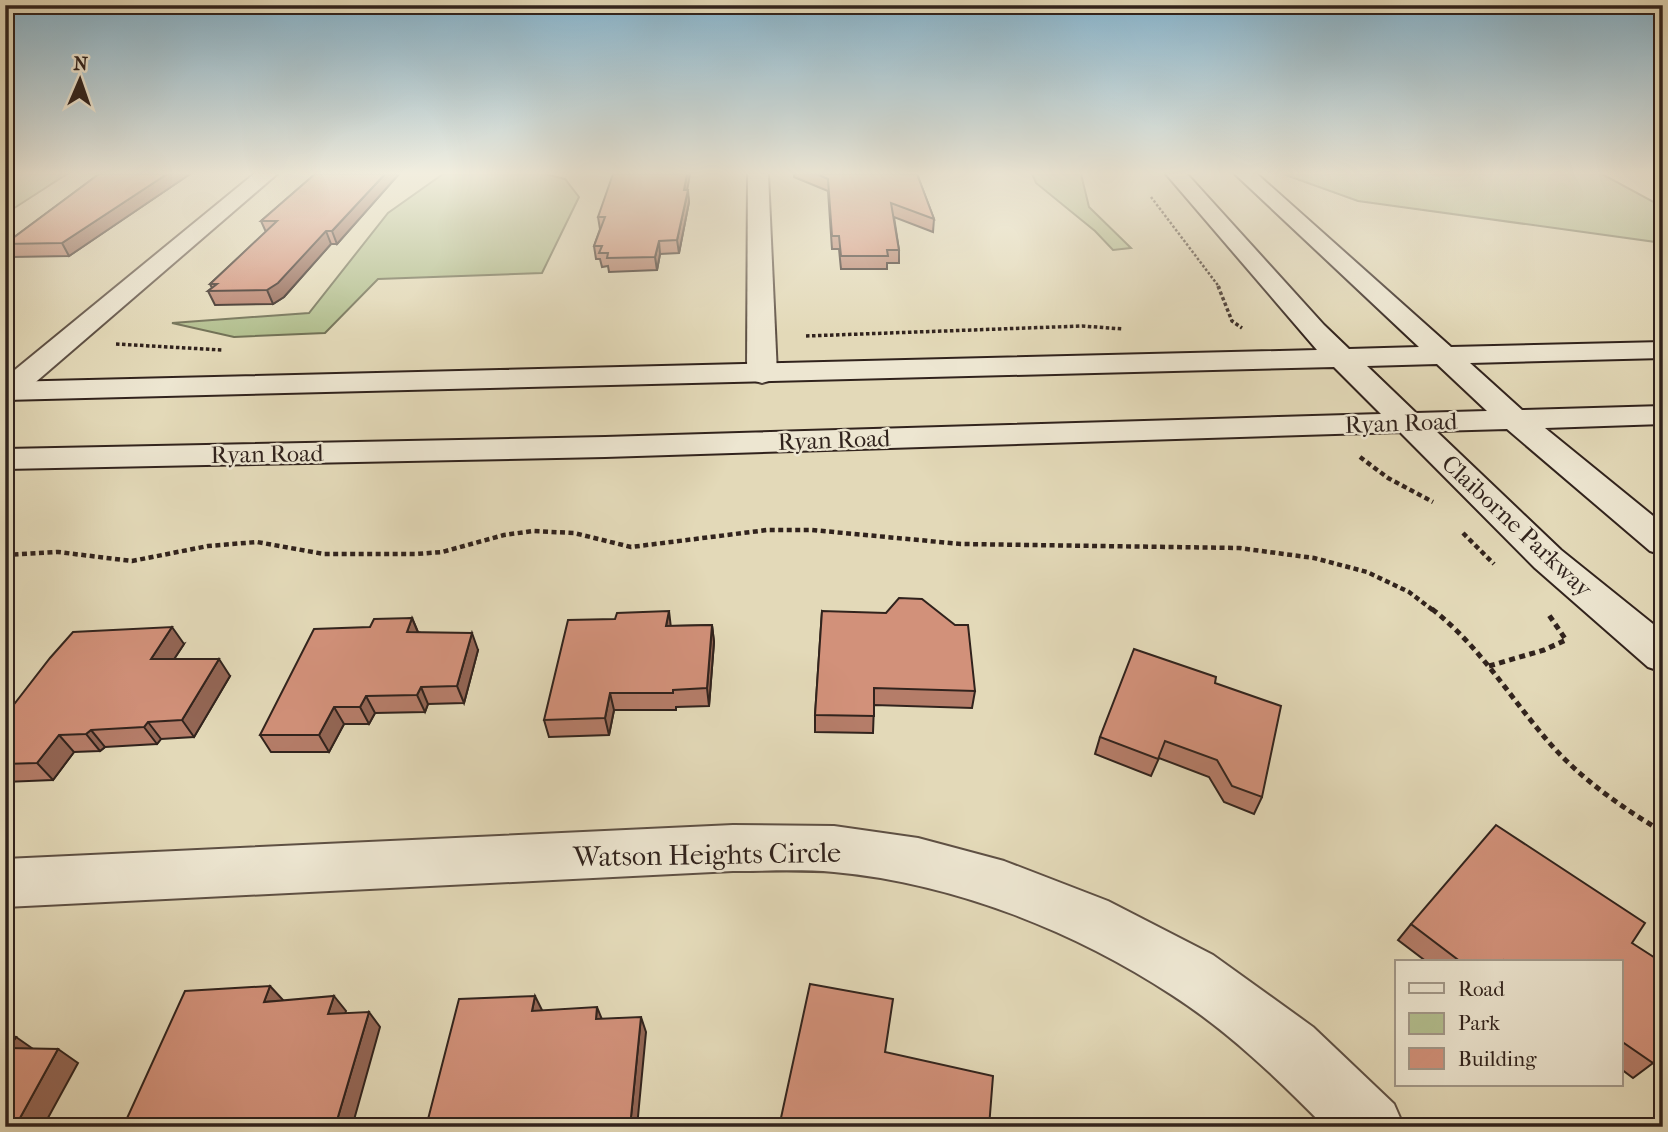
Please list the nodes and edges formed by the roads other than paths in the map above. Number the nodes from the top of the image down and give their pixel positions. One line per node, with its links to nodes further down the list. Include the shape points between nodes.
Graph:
1 (204, 227): 9 (main road)
2 (759, 227): 8 (main road)
3 (1222, 227): 7 (main road, Claiborne Parkway)
4 (1303, 227): 6 (main road)
5 (1663, 350): 6 (main road)
6 (1445, 356): 7 (main road); 11 (main road)
7 (1341, 358): 8 (main road); 12 (main road, Claiborne Parkway)
8 (762, 374): 9 (main road)
9 (6, 392)
10 (1663, 415): 11 (main road, Ryan Road)
11 (1514, 419): 12 (main road, Ryan Road); 14 (main road)
12 (1408, 423): 13 (main road, Ryan Road); 15 (main road, Claiborne Parkway, via 1548,559)
13 (5, 459)
14 (1663, 543)
15 (1663, 656)
16 (5, 883): 17 (main road, Watson Heights Circle, via 733,848 834,849 918,862 1004,886 1088,919 1193,975 1291,1049)
17 (1371, 1127)

